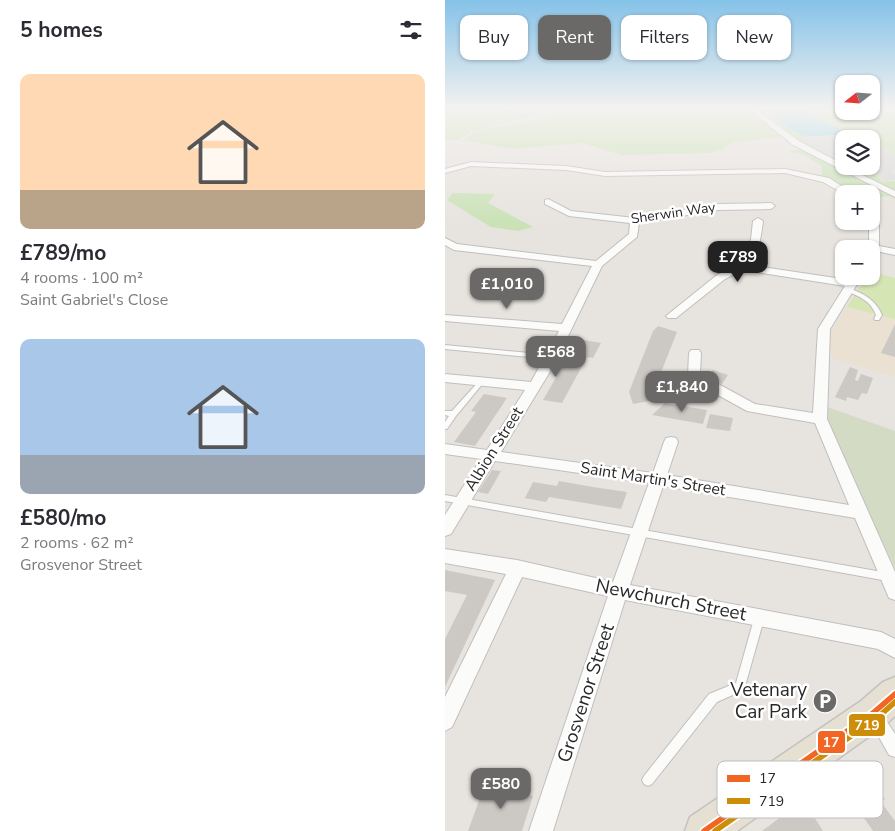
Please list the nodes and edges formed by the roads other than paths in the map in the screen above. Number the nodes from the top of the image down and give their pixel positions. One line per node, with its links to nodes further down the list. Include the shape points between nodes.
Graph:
1 (806, 148): 3 (street)
2 (447, 160): 4 (street)
3 (835, 162)
4 (449, 169): 6 (street, via 471,164 566,168 605,174 785,171)
5 (861, 175): 7 (street)
6 (835, 185)
7 (895, 194)
8 (548, 202): 10 (street, Sherwin Way, via 569,213)
9 (771, 206): 10 (street, Sherwin Way, via 718,206)
10 (635, 221): 15 (street, Albion Street, via 634,235)
11 (758, 221): 16 (street, via 750,257)
12 (445, 241): 15 (street, via 454,247)
13 (880, 251): 14 (street)
14 (895, 252)
15 (598, 264): 23 (street, Albion Street)
16 (742, 267): 17 (street); 20 (street, via 721,277)
17 (835, 281)
18 (851, 285): 32 (street, via 824,329)
19 (853, 285): 22 (lane, via 875,305 879,315)
20 (672, 316)
21 (445, 318): 23 (street)
22 (877, 319)
23 (566, 328): 26 (street, Albion Street)
24 (445, 347): 26 (lane)
25 (695, 353): 32 (street, via 694,376 752,408)
26 (551, 357): 29 (street, Albion Street)
27 (445, 378): 28 (street)
28 (482, 381): 29 (street); 31 (lane)
29 (533, 387): 36 (street, Albion Street)
30 (445, 413): 31 (lane)
31 (455, 414): 33 (lane)
32 (821, 419): 40 (street)
33 (445, 427)
34 (671, 442): 37 (street, Grosvenor Street)
35 (445, 449): 36 (street, Saint Martin's Street)
36 (490, 454): 37 (street, Saint Martin's Street); 39 (street, Albion Street)
37 (659, 479): 40 (street, Saint Martin's Street); 42 (street, Grosvenor Street)
38 (445, 498): 39 (lane)
39 (462, 500): 41 (street, Albion Street); 42 (lane)
40 (861, 513): 45 (street)
41 (445, 529)
42 (639, 534): 45 (lane); 46 (street, Grosvenor Street)
43 (445, 556): 44 (street, Newchurch Street)
44 (517, 568): 46 (street, Newchurch Street); 51 (street)
45 (889, 577): 47 (street)
46 (619, 591): 48 (street, Newchurch Street); 56 (street, Grosvenor Street)
47 (895, 592)
48 (759, 618): 49 (street, Newchurch Street, via 881,641); 54 (lane, via 741,686 713,698)
49 (895, 649)
50 (884, 703): 52 (street); 53 (main road)
51 (445, 720)
52 (895, 748)
53 (802, 761)
54 (648, 780)
55 (721, 818): 57 (main road)
56 (541, 831)
57 (703, 831)

